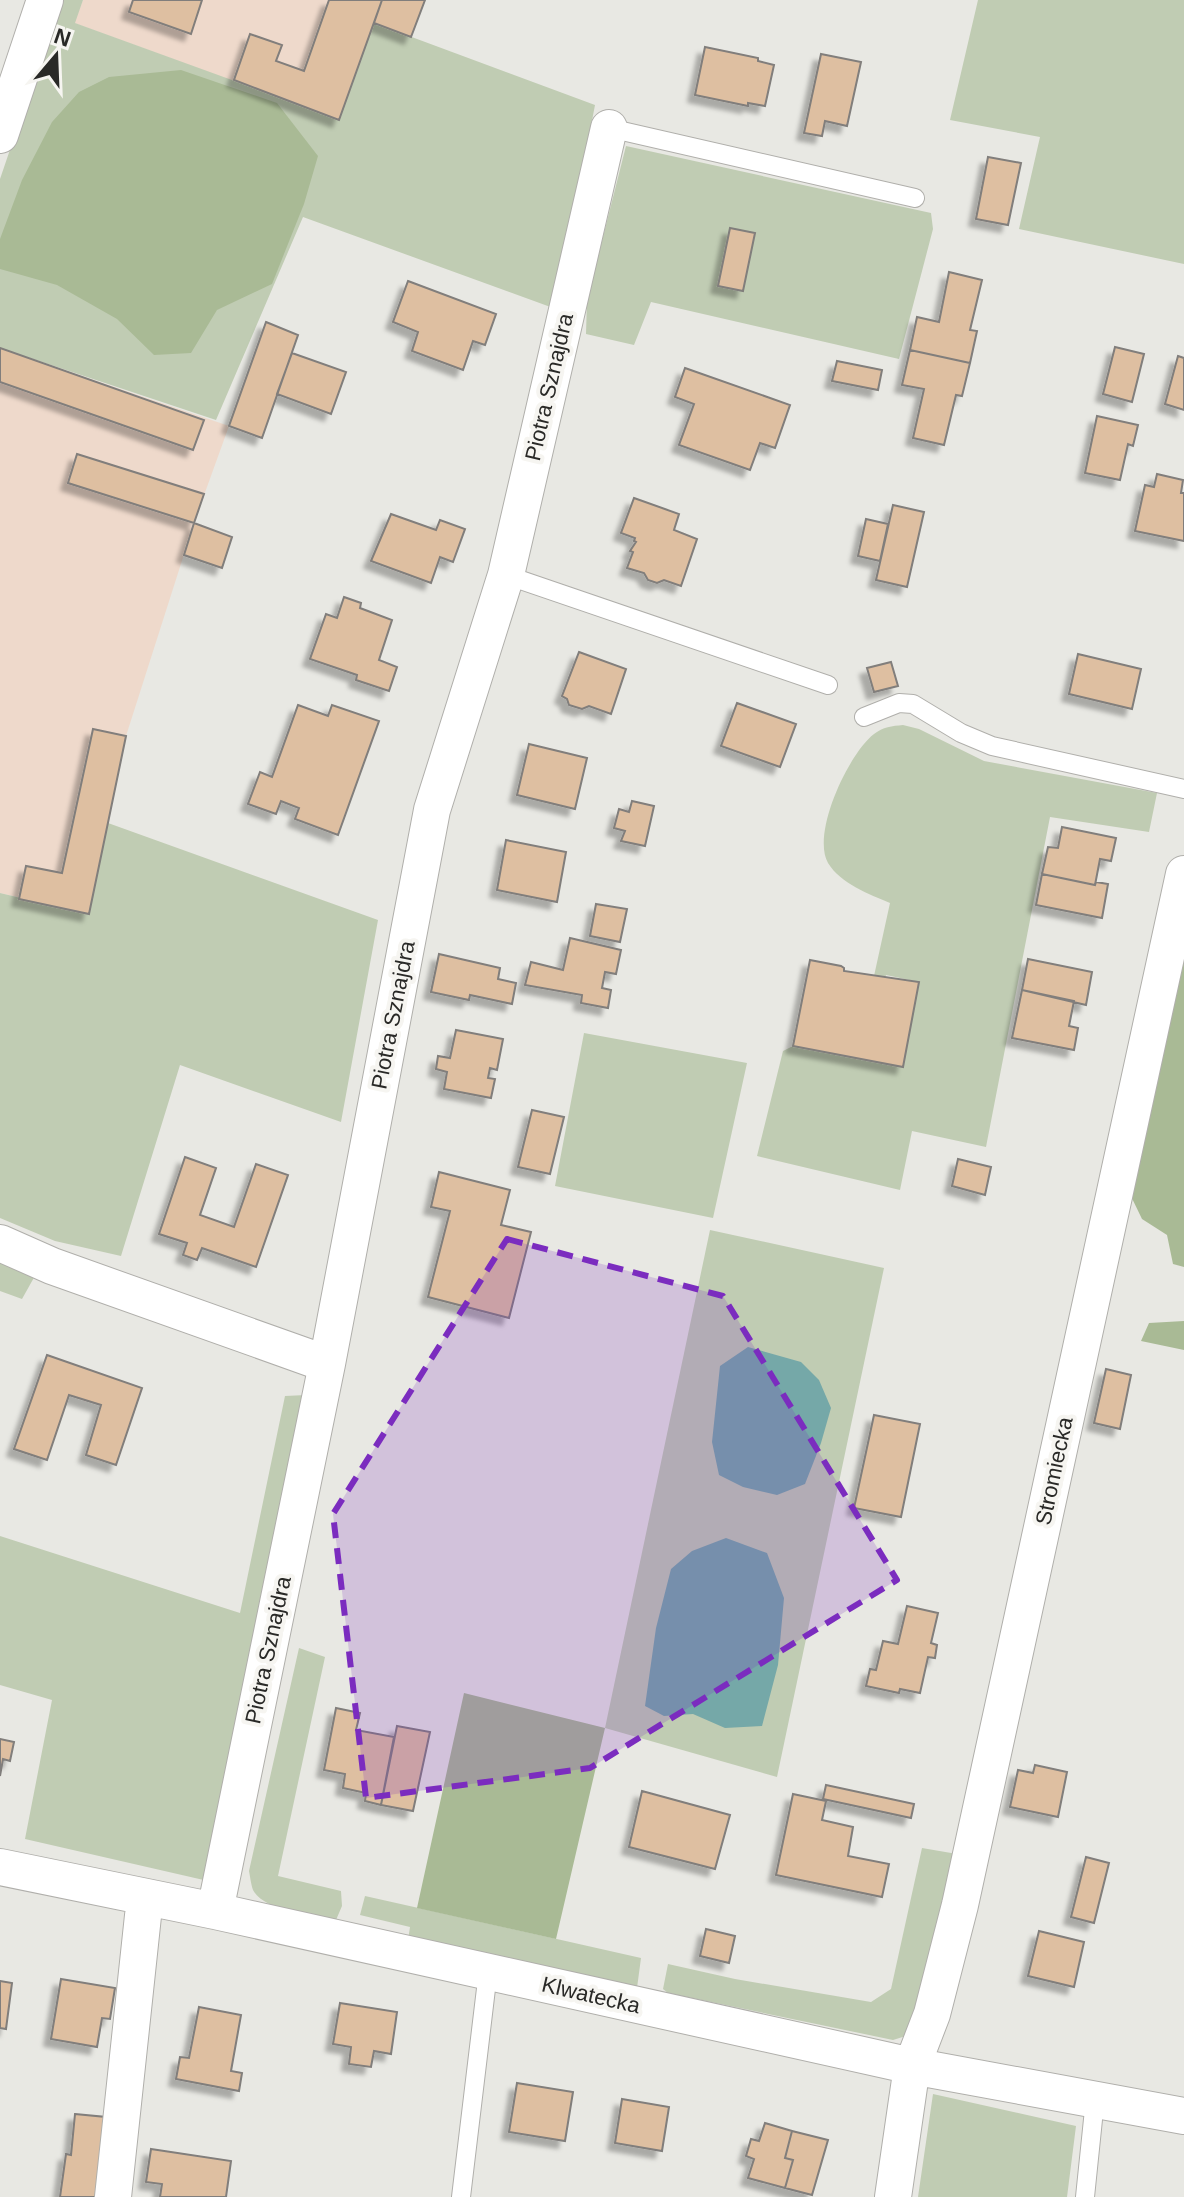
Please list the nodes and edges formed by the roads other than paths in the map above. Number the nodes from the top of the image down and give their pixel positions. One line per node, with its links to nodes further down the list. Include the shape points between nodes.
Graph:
1 (45, 0): 3 (street)
2 (609, 128): 4 (lane); 5 (street, Piotra Sznajdra)
3 (0, 135)
4 (915, 198)
5 (506, 575): 6 (lane); 11 (street, Piotra Sznajdra, via 432,810)
6 (828, 685)
7 (864, 717): 8 (lane, via 899,703 913,704 992,746)
8 (1184, 789)
9 (1184, 874): 16 (street, Stromiecka, via 960,1905 932,2014)
10 (0, 1243): 11 (street)
11 (327, 1364): 14 (street, Piotra Sznajdra)
12 (0, 1867): 13 (street, Klwatecka)
13 (145, 1897): 14 (street, Klwatecka); 19 (street)
14 (215, 1911): 15 (street, Klwatecka)
15 (488, 1972): 16 (street, Klwatecka); 20 (lane)
16 (912, 2066): 17 (street, Klwatecka); 21 (street, Stromiecka)
17 (1095, 2100): 18 (street, Klwatecka); 22 (lane)
18 (1184, 2116)
19 (113, 2197)
20 (461, 2197)
21 (893, 2197)
22 (1085, 2197)

